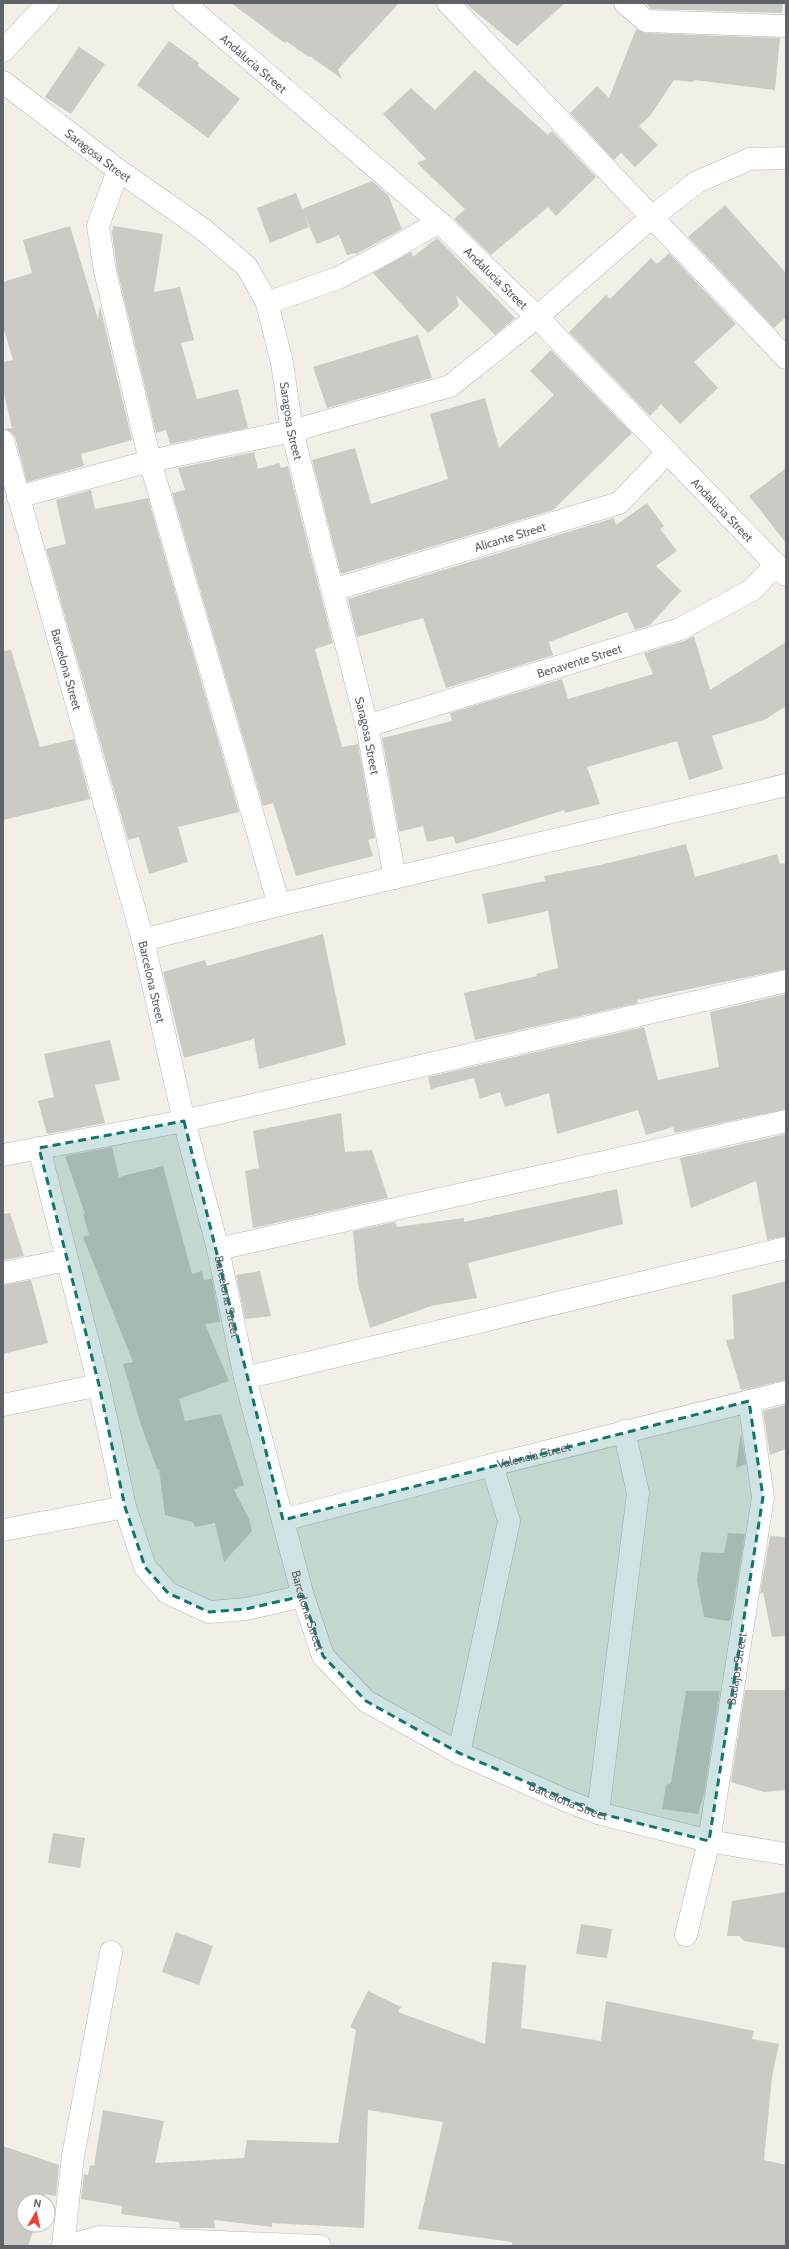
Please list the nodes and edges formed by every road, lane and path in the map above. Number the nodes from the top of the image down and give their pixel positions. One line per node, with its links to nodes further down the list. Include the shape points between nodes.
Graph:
1 (48, 3): 6 (street)
2 (184, 3): 11 (street, Andalucia Street)
3 (448, 3): 10 (street)
4 (625, 3): 5 (street, via 646,20)
5 (786, 26)
6 (3, 51)
7 (3, 82): 9 (street, Saragosa Street)
8 (786, 158): 10 (street, via 750,159 697,182)
9 (118, 170): 12 (street, Saragosa Street, via 204,230 247,267); 18 (street, via 98,226 105,272)
10 (652, 217): 13 (street); 14 (street)
11 (439, 222): 12 (street, via 338,278); 13 (street, Andalucia Street)
12 (267, 303): 15 (street, Saragosa Street, via 282,364)
13 (537, 317): 15 (street, via 450,386); 17 (street, Andalucia Street)
14 (786, 358)
15 (292, 431): 18 (street); 21 (street, Saragosa Street)
16 (3, 441): 19 (street, Barcelona Street)
17 (668, 452): 20 (street, Andalucia Street); 21 (street, Alicante Street, via 619,503)
18 (150, 461): 19 (street); 25 (street)
19 (18, 497): 26 (street, Barcelona Street)
20 (781, 569): 22 (street, Benavente Street, via 752,590 680,629)
21 (333, 590): 22 (street, Saragosa Street)
22 (367, 726): 24 (street, Saragosa Street)
23 (786, 785): 24 (street)
24 (395, 878): 25 (street)
25 (279, 905): 26 (street)
26 (143, 940): 28 (street, Barcelona Street)
27 (786, 981): 28 (street)
28 (184, 1121): 30 (street); 33 (street, Barcelona Street)
29 (786, 1121): 33 (street)
30 (39, 1148): 31 (street); 34 (street)
31 (3, 1155)
32 (786, 1248): 36 (street)
33 (218, 1249): 36 (street, Barcelona Street)
34 (67, 1260): 35 (street); 37 (street)
35 (3, 1273)
36 (245, 1378): 44 (street, Barcelona Street)
37 (99, 1385): 40 (street); 43 (street)
38 (786, 1392): 39 (street, Valencia Street)
39 (749, 1401): 41 (street, Valencia Street); 49 (street, Badajos Street, via 763,1498)
40 (3, 1405)
41 (624, 1432): 42 (street, Valencia Street); 48 (street, via 638,1493)
42 (492, 1465): 44 (street, Valencia Street); 47 (street, via 509,1520)
43 (126, 1507): 45 (street); 46 (street, via 145,1567 168,1593 209,1612 246,1609)
44 (282, 1520): 46 (street, Barcelona Street)
45 (3, 1530)
46 (303, 1596): 47 (street, Barcelona Street, via 323,1656 366,1701)
47 (459, 1753): 48 (street, Barcelona Street)
48 (598, 1813): 49 (street, Barcelona Street)
49 (709, 1841): 50 (street, Barcelona Street); 51 (street, Badajos Street)
50 (786, 1854)
51 (686, 1935)
52 (111, 1952): 53 (street, via 73,2156)
53 (63, 2246)
54 (67, 2246): 55 (street, via 100,2237)
55 (320, 2246)

